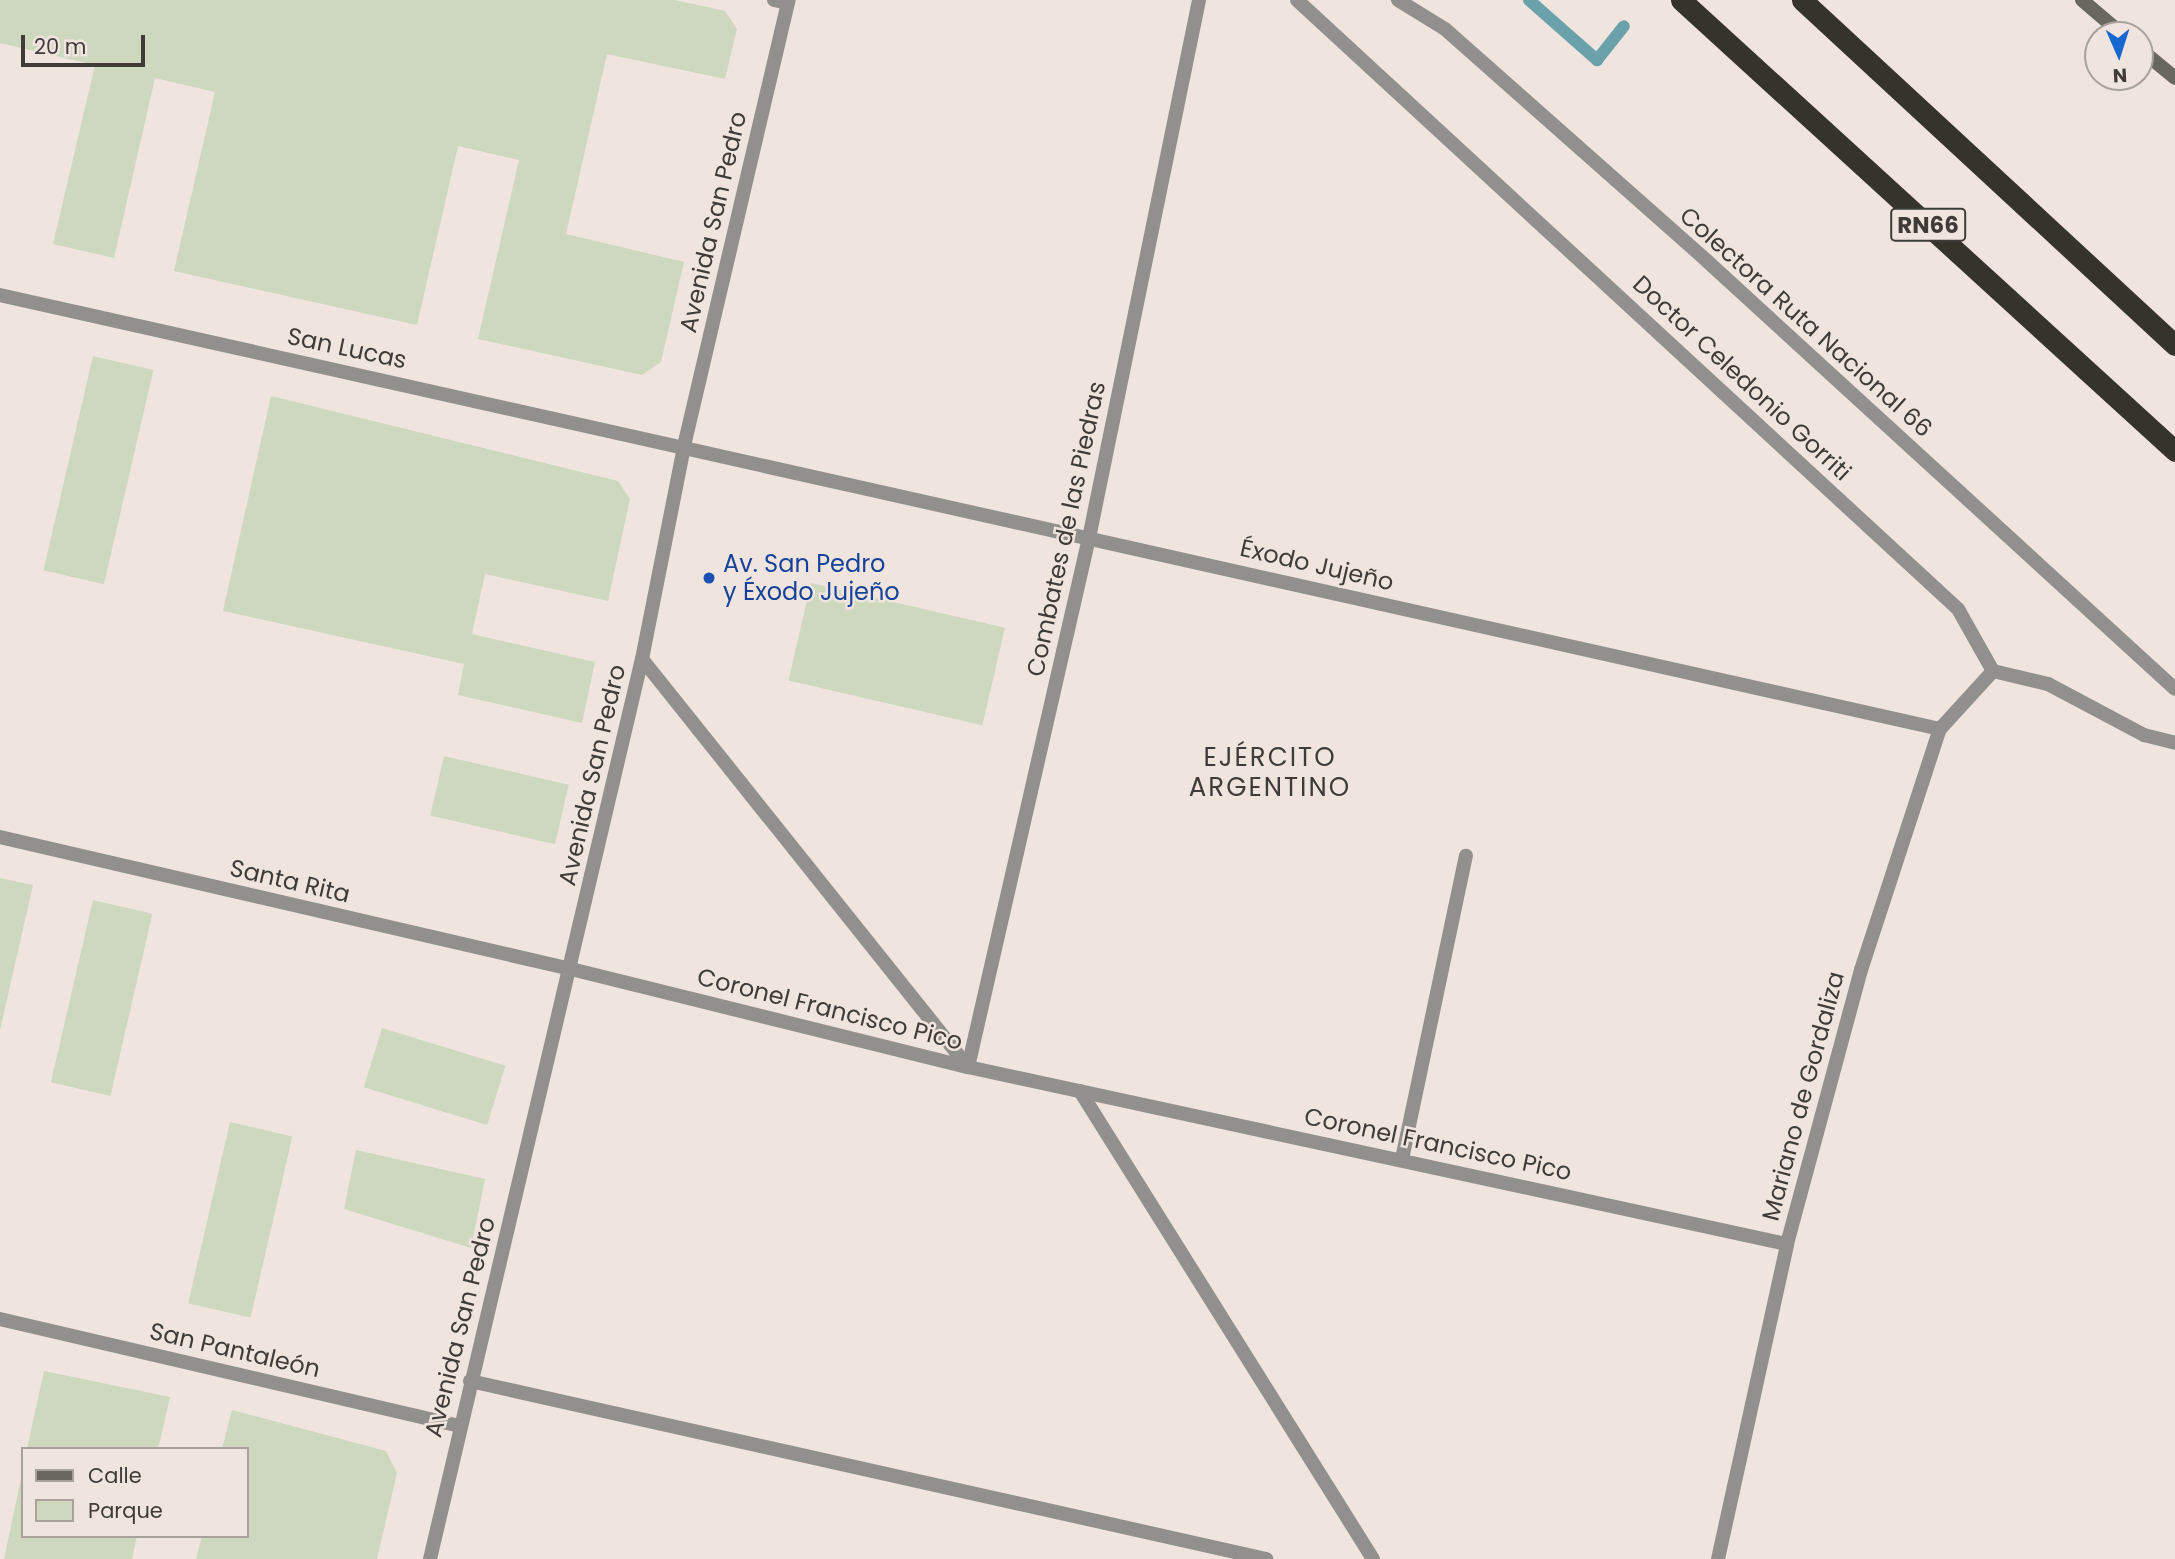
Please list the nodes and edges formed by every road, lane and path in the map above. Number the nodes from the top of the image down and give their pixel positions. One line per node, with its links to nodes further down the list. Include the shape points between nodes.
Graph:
1 (1199, 0): 15 (street, Combates de las Piedras)
2 (1297, 0): 17 (street, Doctor Celedonio Gorriti, via 1958,609)
3 (1398, 0): 18 (street, Colectora Ruta Nacional 66, via 1446,29)
4 (1681, 0): 14 (highway, RN66)
5 (1802, 0): 12 (highway)
6 (2082, 0): 8 (main road)
7 (784, 1): 13 (street, Avenida San Pedro)
8 (2107, 21)
9 (2154, 61): 10 (main road)
10 (2175, 78)
11 (0, 295): 13 (street, San Lucas)
12 (2175, 345)
13 (684, 446): 15 (street, Éxodo Jujeño); 16 (street, Avenida San Pedro)
14 (2175, 451)
15 (1089, 538): 19 (street, Éxodo Jujeño); 24 (street, Combates de las Piedras)
16 (642, 659): 23 (street, Avenida San Pedro); 24 (street)
17 (1993, 671): 19 (street, Mariano de Gordaliza); 20 (street, via 2048,684 2144,735)
18 (2175, 689)
19 (1940, 729): 27 (street, Mariano de Gordaliza, via 1861,970)
20 (2175, 743)
21 (0, 838): 23 (street, Santa Rita)
22 (1466, 856): 26 (street)
23 (571, 969): 24 (street, Coronel Francisco Pico); 29 (street, Avenida San Pedro)
24 (968, 1067): 25 (street, Coronel Francisco Pico)
25 (1080, 1091): 26 (street, Coronel Francisco Pico); 33 (street)
26 (1402, 1159): 27 (street, Coronel Francisco Pico)
27 (1787, 1244): 34 (street, Mariano de Gordaliza)
28 (0, 1319): 30 (street, San Pantaleón)
29 (470, 1381): 30 (street, Avenida San Pedro); 32 (street)
30 (459, 1426): 31 (street, Avenida San Pedro)
31 (430, 1559)
32 (1266, 1559)
33 (1373, 1559)
34 (1718, 1559)

